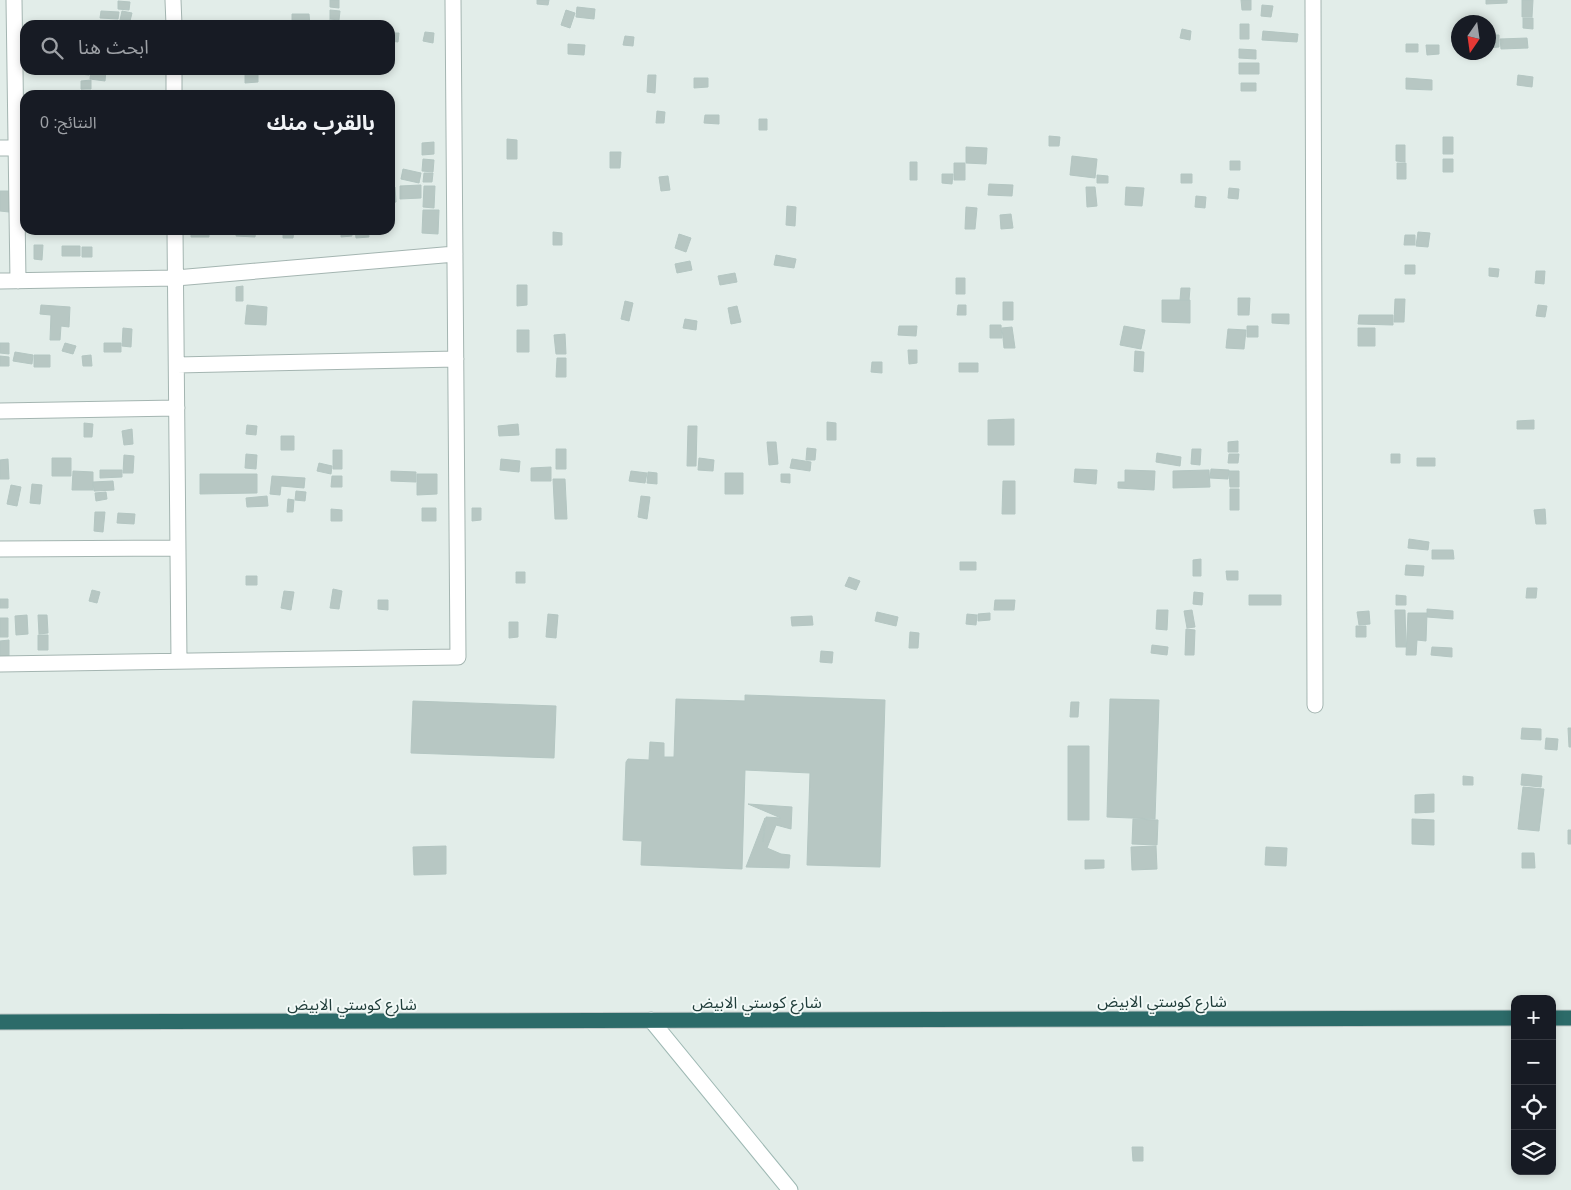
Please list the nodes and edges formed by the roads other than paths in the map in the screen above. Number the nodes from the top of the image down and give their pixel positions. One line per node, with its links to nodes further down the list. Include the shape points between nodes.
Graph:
1 (14, 0): 9 (street)
2 (174, 0): 5 (street)
3 (453, 0): 11 (street)
4 (1314, 0): 23 (street)
5 (174, 20)
6 (174, 75): 7 (street)
7 (174, 90)
8 (0, 148): 9 (street)
9 (16, 148): 14 (street)
10 (175, 235): 12 (street)
11 (455, 254): 12 (street); 15 (street)
12 (176, 278): 14 (street); 16 (street)
13 (0, 281): 14 (street)
14 (18, 281)
15 (456, 359): 16 (street); 21 (street, via 458,657)
16 (176, 365): 17 (street)
17 (177, 408): 18 (street); 19 (street)
18 (0, 411)
19 (178, 548): 20 (street); 21 (street)
20 (0, 550)
21 (179, 661): 22 (street)
22 (0, 664)
23 (1315, 705)
24 (1511, 1018): 27 (highway, شارع كوستي الابيض)
25 (1556, 1018): 26 (highway)
26 (1571, 1018)
27 (651, 1020): 28 (highway, شارع كوستي الابيض); 29 (street)
28 (0, 1022)
29 (790, 1190)

